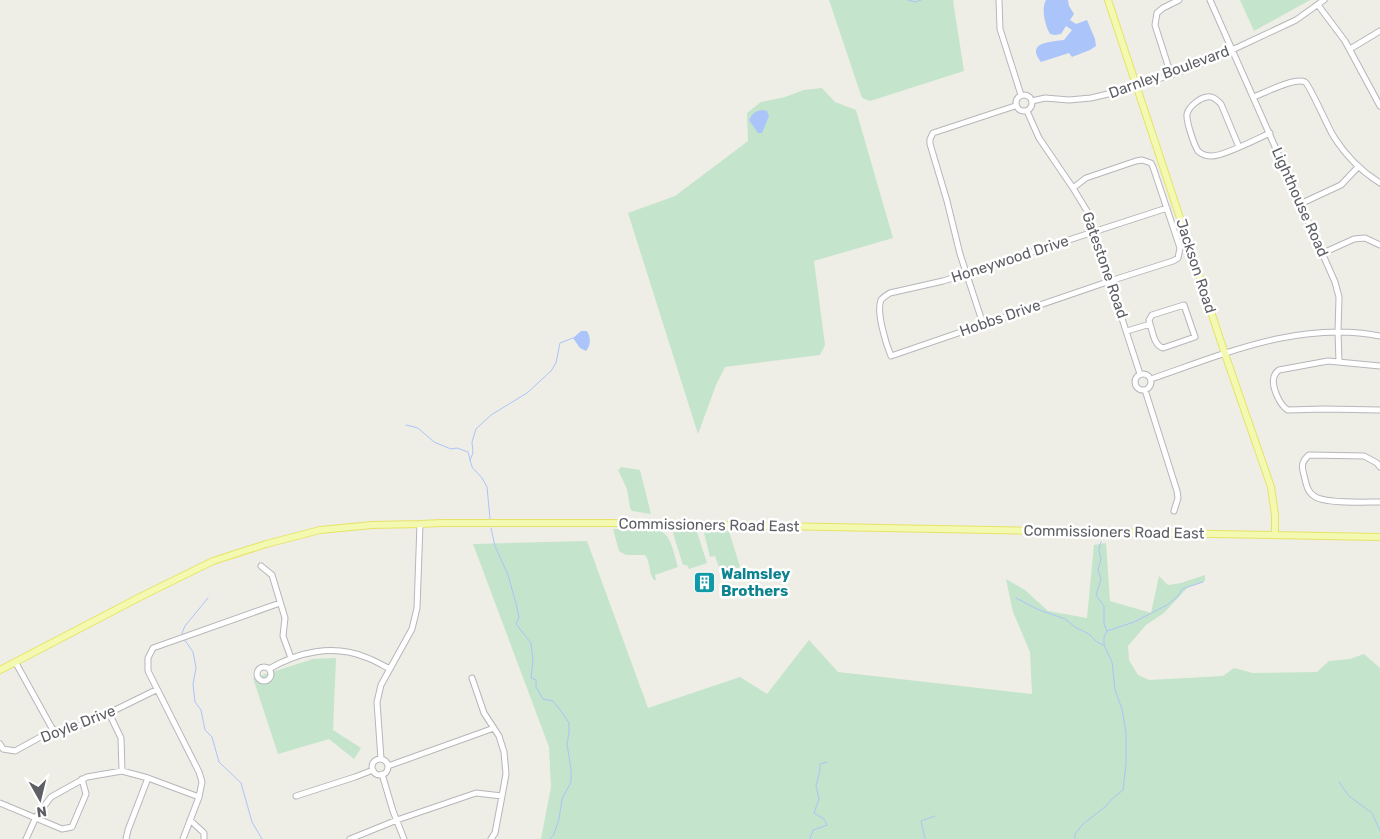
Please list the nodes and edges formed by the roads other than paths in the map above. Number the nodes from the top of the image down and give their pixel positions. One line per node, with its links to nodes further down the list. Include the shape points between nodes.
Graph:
1 (999, 0): 12 (street, via 1000,29)
2 (1108, 0): 11 (main road, Jackson Road)
3 (1179, 0): 10 (street, via 1157,13 1155,25)
4 (1210, 0): 9 (street, Lighthouse Road)
5 (1324, 0): 6 (street, Darnley Boulevard)
6 (1318, 5): 8 (street); 9 (street, Darnley Boulevard, via 1296,20)
7 (1380, 31): 8 (street)
8 (1350, 49): 15 (street)
9 (1232, 50): 10 (street, Darnley Boulevard); 13 (street, Lighthouse Road)
10 (1171, 74): 11 (street, Darnley Boulevard)
11 (1136, 85): 14 (street, Darnley Boulevard, via 1091,98); 35 (main road, Jackson Road)
12 (1021, 95): 14 (street, via 1029,96); 16 (street, via 1015,101)
13 (1254, 97): 18 (street, Lighthouse Road); 20 (street, via 1291,82 1305,82 1333,135)
14 (1032, 101): 17 (street)
15 (1379, 103)
16 (1016, 106): 17 (street); 28 (street, via 933,133 930,140)
17 (1027, 111): 22 (street, Gatestone Road, via 1038,138)
18 (1270, 133): 19 (street); 23 (street, Lighthouse Road)
19 (1239, 147): 19 (street, via 1218,156 1203,155 1188,124 1187,115 1192,105 1208,97 1221,104)
20 (1358, 167): 21 (street); 23 (street, via 1341,185)
21 (1380, 183)
22 (1073, 188): 24 (street, via 1086,178 1142,160 1151,163); 25 (street, Gatestone Road)
23 (1300, 204): 27 (street, Lighthouse Road)
24 (1167, 208): 25 (street, Honeywood Drive); 29 (street, Hobbs Drive, via 1180,248 1178,258)
25 (1094, 231): 28 (street, Honeywood Drive); 29 (street, Gatestone Road)
26 (1380, 245): 27 (street, via 1365,238 1354,239)
27 (1323, 253): 33 (street, Lighthouse Road, via 1338,297)
28 (966, 274): 30 (street); 36 (street, Honeywood Drive, via 890,293 882,299 883,334)
29 (1110, 281): 30 (street, Hobbs Drive); 32 (street, Gatestone Road)
30 (983, 324): 36 (street, Hobbs Drive)
31 (1150, 324): 31 (street, via 1152,315 1184,305 1194,337 1163,348 1157,344); 32 (street)
32 (1127, 331): 39 (street, Gatestone Road)
33 (1338, 332): 34 (street); 35 (street, via 1288,336); 37 (street, Lighthouse Road)
34 (1380, 336)
35 (1225, 354): 40 (street); 47 (main road, Jackson Road, via 1271,487)
36 (890, 356)
37 (1339, 362): 38 (street); 42 (street, via 1279,370 1273,380 1283,408 1294,411)
38 (1380, 366)
39 (1140, 374): 40 (street); 41 (street, via 1135,378 1135,385)
40 (1151, 379): 41 (street)
41 (1145, 390): 45 (street, via 1177,491)
42 (1380, 410)
43 (1380, 467): 44 (street, via 1364,456 1318,454 1309,455 1302,467 1308,490 1314,497 1325,501)
44 (1380, 502)
45 (1174, 511)
46 (420, 524): 47 (main road, Commissioners Road East, via 608,523); 51 (main road, Commissioners Road East, via 320,530 212,561); 55 (street, via 417,610 412,629)
47 (1275, 534): 48 (main road, Commissioners Road East)
48 (1380, 537)
49 (261, 566): 50 (street, via 272,575)
50 (280, 603): 52 (street, via 285,618 283,636); 59 (street, via 153,648 148,658 148,671)
51 (61, 639): 53 (main road, Commissioners Road East); 56 (main road, Commissioners Road East)
52 (291, 658): 54 (street); 55 (street, via 320,651 345,652)
53 (17, 665): 57 (main road, Commissioners Road East); 62 (street)
54 (269, 668)
55 (390, 669): 64 (street, via 381,685 377,702)
56 (0, 670)
57 (0, 674)
58 (472, 678): 61 (street, via 484,713)
59 (156, 690): 60 (street, Doyle Drive); 73 (street, via 198,772 202,782)
60 (109, 713): 62 (street, Doyle Drive, via 71,729); 67 (street, via 121,738)
61 (494, 728): 65 (street); 72 (street, via 504,752 506,774)
62 (53, 730): 63 (street, Doyle Drive, via 15,750 3,749)
63 (0, 744)
64 (381, 759): 65 (street); 66 (street, via 375,761)
65 (388, 766): 68 (street)
66 (373, 770): 68 (street); 71 (street)
67 (122, 771): 69 (street); 70 (street)
68 (382, 774): 77 (street)
69 (148, 778): 73 (street); 79 (street)
70 (82, 780): 75 (street, via 51,797); 75 (street, via 86,794 72,828 62,829)
71 (296, 796)
72 (502, 796): 77 (street, via 476,792); 84 (street)
73 (199, 797): 76 (street)
74 (0, 803): 75 (street)
75 (36, 818): 78 (street)
76 (190, 820): 80 (street); 81 (street, via 204,833)
77 (397, 820): 82 (street); 83 (street)
78 (26, 839)
79 (126, 839)
80 (183, 839)
81 (204, 839)
82 (350, 839)
83 (404, 839)
84 (491, 839)

